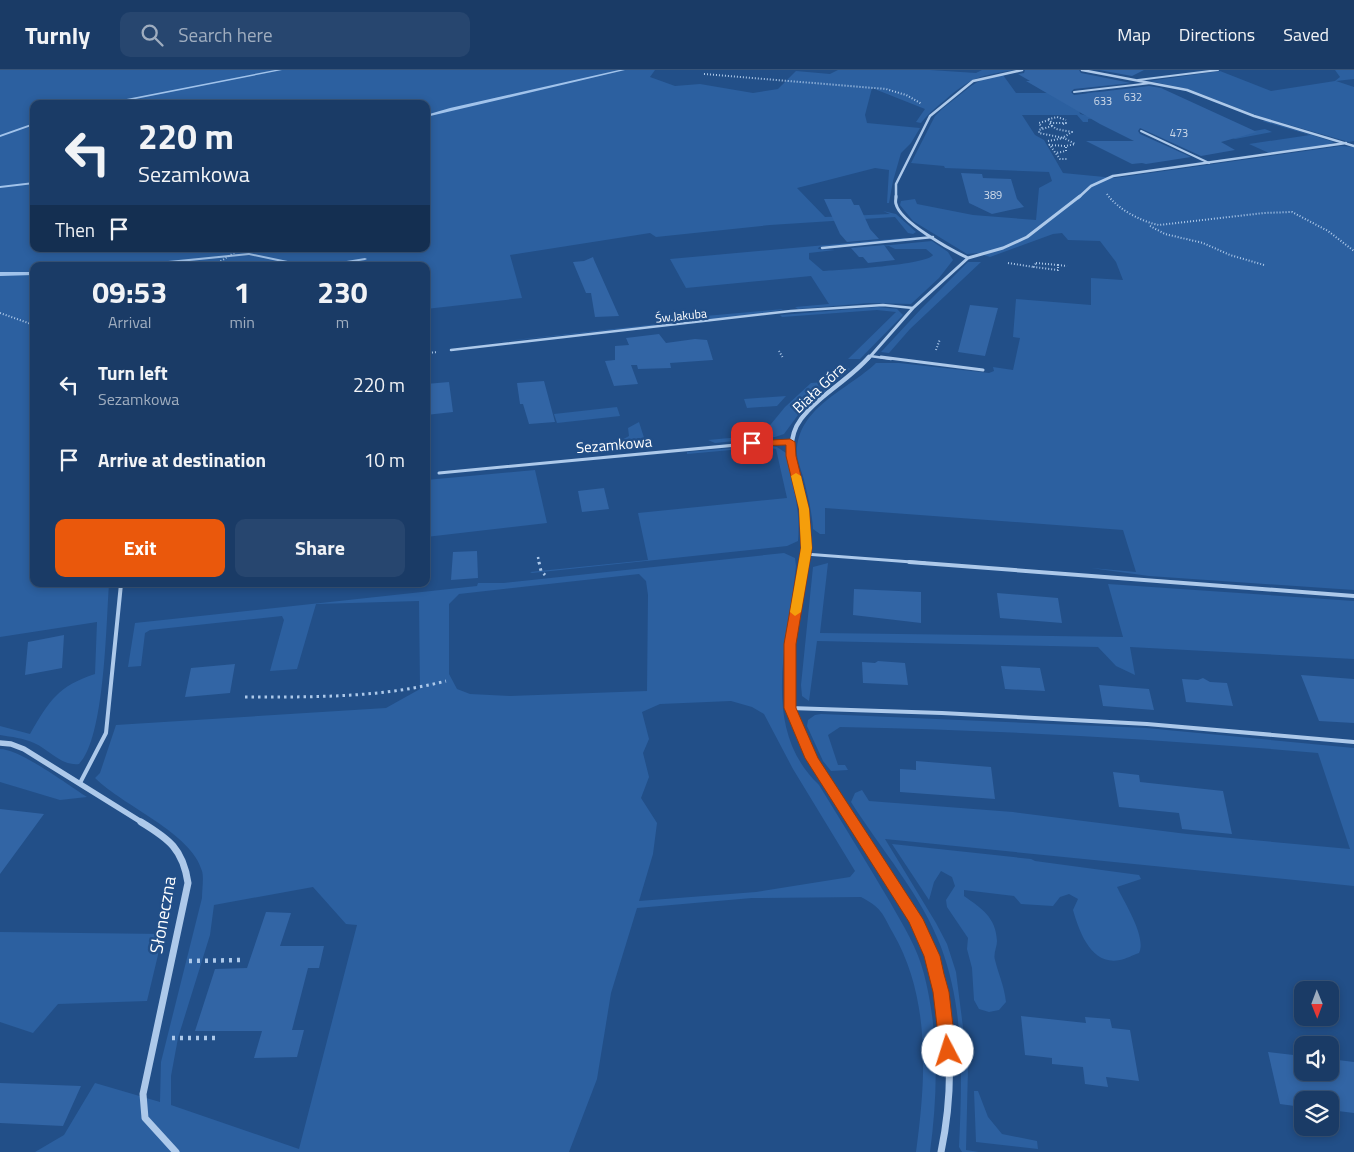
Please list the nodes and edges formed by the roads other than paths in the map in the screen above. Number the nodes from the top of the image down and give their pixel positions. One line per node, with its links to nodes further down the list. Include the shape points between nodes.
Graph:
1 (1022, 70): 11 (street, via 973,81 930,116 896,184 896,205 900,212)
2 (1082, 70): 4 (street)
3 (1218, 70): 4 (lane)
4 (1138, 80): 5 (street)
5 (1153, 83): 6 (lane); 8 (street, via 1187,90 1254,116)
6 (1074, 92)
7 (1141, 131): 10 (lane)
8 (1346, 144): 9 (street); 10 (street)
9 (1354, 146)
10 (1209, 163): 13 (street, via 1113,176 1090,186 1026,238)
11 (933, 237): 12 (lane); 13 (street)
12 (822, 248)
13 (968, 258): 14 (street, Biała Góra)
14 (913, 308): 15 (lane, Św.Jakuba, via 883,305 791,312); 16 (street, Biała Góra)
15 (451, 350)
16 (870, 356): 17 (lane); 18 (street, Biała Góra, via 811,408 800,420)
17 (983, 370)
18 (790, 442): 19 (lane, Sezamkowa); 20 (street, via 804,509)
19 (439, 473)
20 (806, 554): 22 (lane); 23 (street, via 790,644)
21 (121, 587): 26 (lane, via 106,732)
22 (1354, 596)
23 (790, 708): 24 (lane, via 1147,724); 28 (street, via 812,758 916,919 932,956 941,992 950,1081 948,1118)
24 (1354, 742)
25 (0, 743): 26 (street, Słoneczna, via 24,750)
26 (80, 783): 27 (street, Słoneczna, via 164,836 178,849 186,865 188,884 143,1094 144,1118)
27 (176, 1152)
28 (941, 1152)

